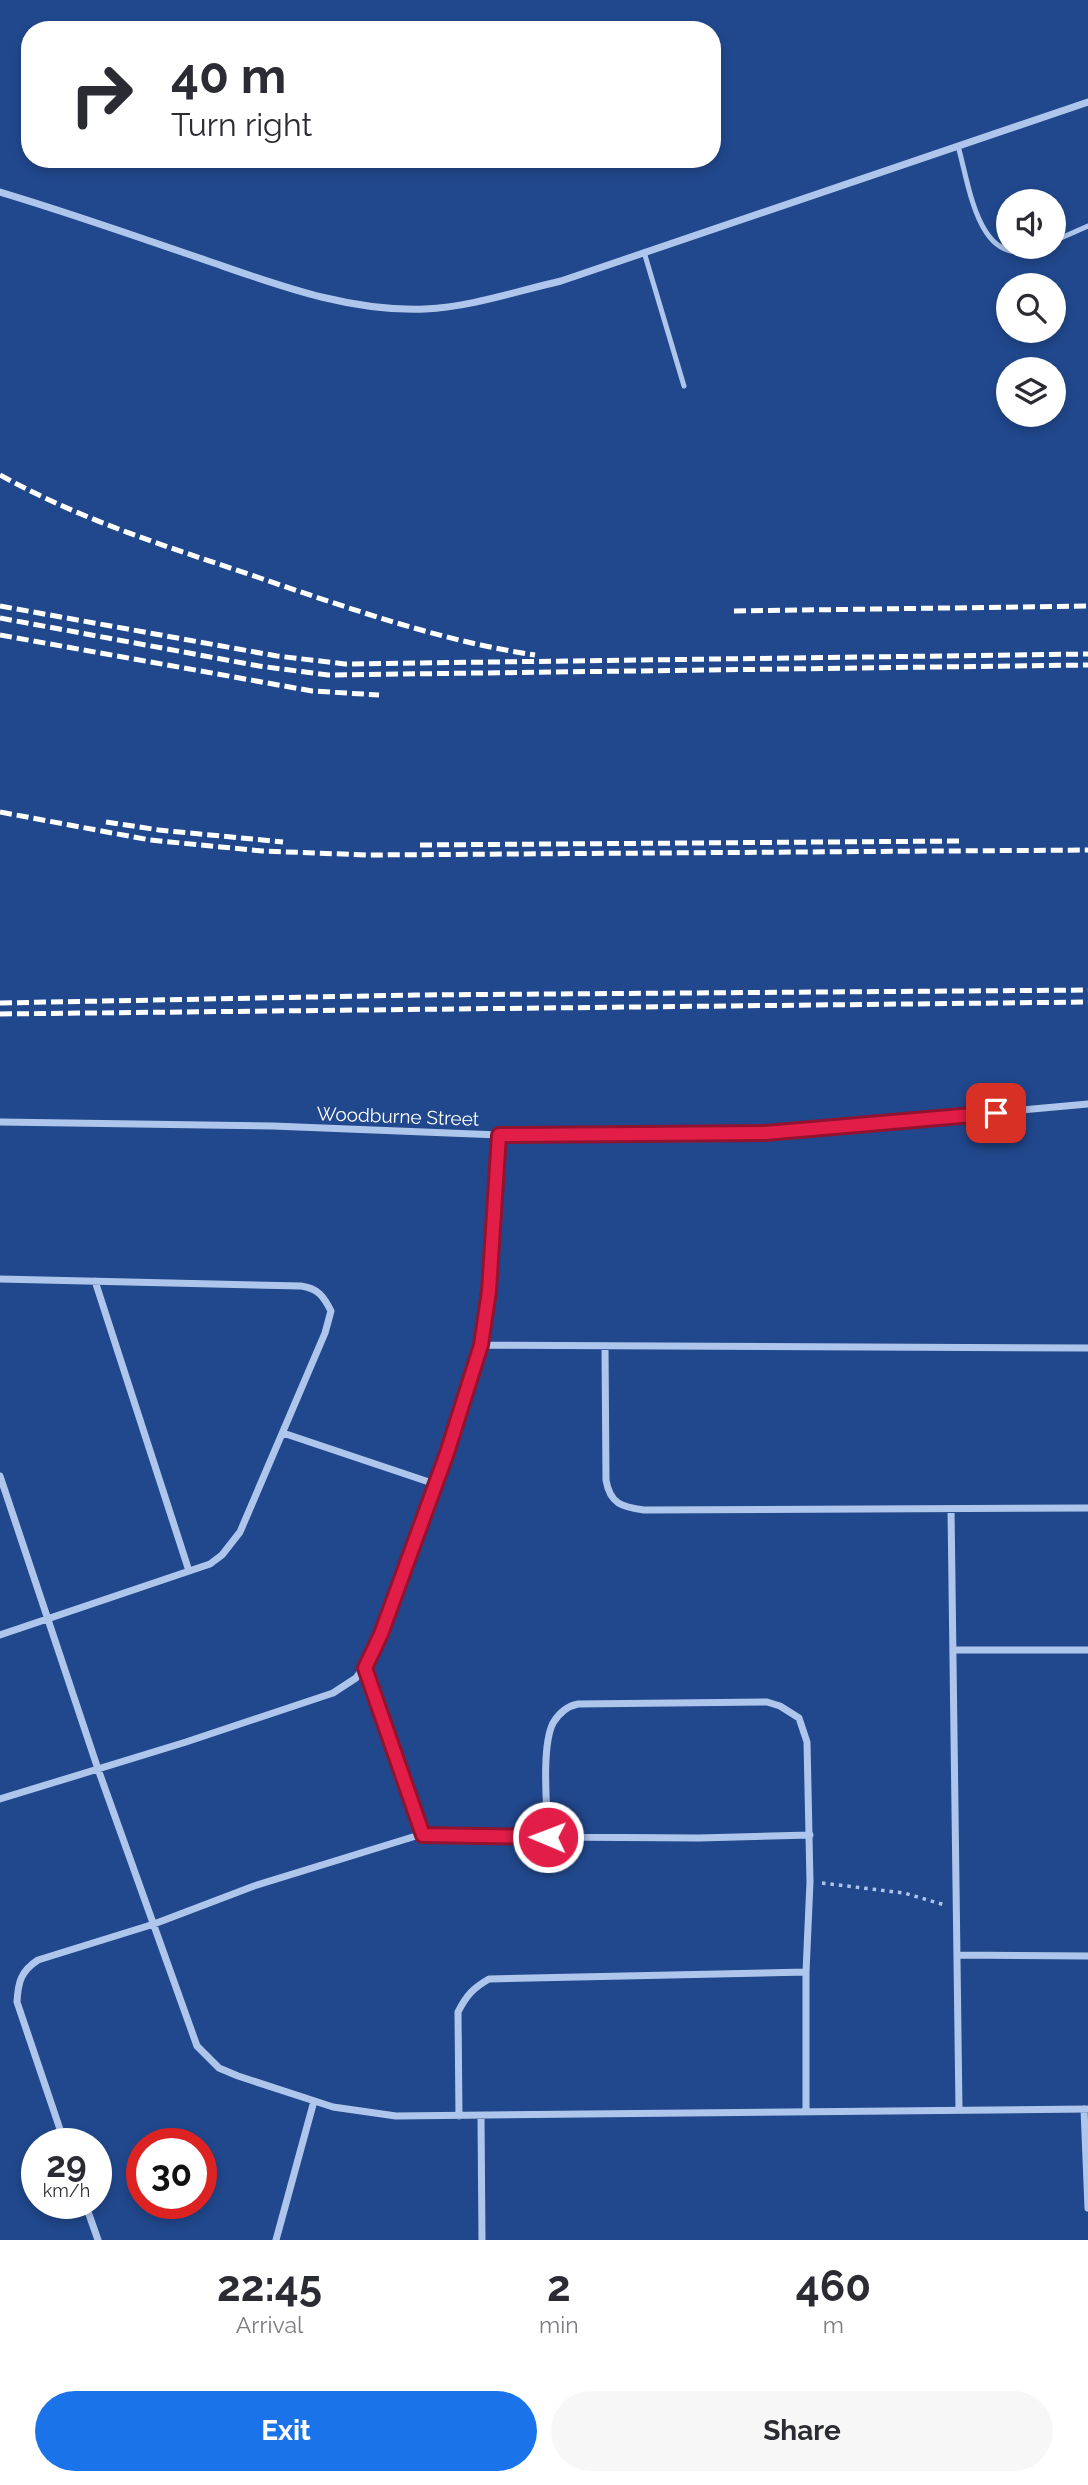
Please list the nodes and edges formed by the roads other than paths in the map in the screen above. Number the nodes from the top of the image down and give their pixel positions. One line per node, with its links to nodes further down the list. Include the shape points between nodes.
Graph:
1 (1088, 102): 2 (street)
2 (958, 146): 6 (lane, via 979,221); 7 (street)
3 (0, 192): 7 (street, via 292,290 383,309 427,309 479,301 561,281)
4 (1088, 226): 5 (lane)
5 (1066, 236)
6 (996, 243)
7 (644, 252): 8 (lane)
8 (684, 386)
9 (1088, 1104): 11 (street, Woodburne Street, via 765,1133)
10 (0, 1122): 11 (street, Woodburne Street)
11 (499, 1135): 14 (street)
12 (0, 1279): 13 (street)
13 (95, 1281): 17 (street, via 301,1286 320,1292 331,1311); 22 (street)
14 (481, 1345): 15 (street); 19 (street)
15 (605, 1346): 16 (street); 21 (street, via 606,1480 608,1492 619,1503 644,1510)
16 (1088, 1348)
17 (283, 1433): 19 (street); 22 (street, via 233,1544 210,1564)
18 (0, 1476): 23 (street)
19 (435, 1484): 27 (street)
20 (1088, 1508): 21 (street)
21 (951, 1509): 25 (street)
22 (189, 1572): 23 (street)
23 (47, 1620): 24 (street); 28 (street)
24 (0, 1635)
25 (953, 1650): 26 (street); 34 (street)
26 (1088, 1650)
27 (365, 1668): 28 (street, via 333,1693); 30 (street)
28 (98, 1769): 29 (street); 33 (street)
29 (0, 1799)
30 (423, 1835): 32 (street); 33 (street, via 254,1886)
31 (810, 1835): 32 (street); 32 (street, via 807,1742 799,1718 767,1702 568,1706 553,1723 547,1747); 36 (street)
32 (548, 1837)
33 (155, 1924): 37 (street, via 197,2046 206,2057 238,2076); 43 (street, via 38,1959 20,1978 17,2003)
34 (957, 1955): 35 (street); 39 (street)
35 (1088, 1956)
36 (806, 1972): 40 (street); 41 (street, via 489,1979 465,1996 458,2012)
37 (314, 2101): 41 (street, via 375,2114); 47 (street)
38 (1086, 2109): 39 (street); 44 (street)
39 (960, 2110): 40 (street)
40 (806, 2112): 42 (street)
41 (459, 2116): 42 (street)
42 (481, 2116): 48 (street)
43 (60, 2128)
44 (1088, 2207)
45 (91, 2219): 46 (street)
46 (98, 2240)
47 (276, 2240)
48 (482, 2240)

